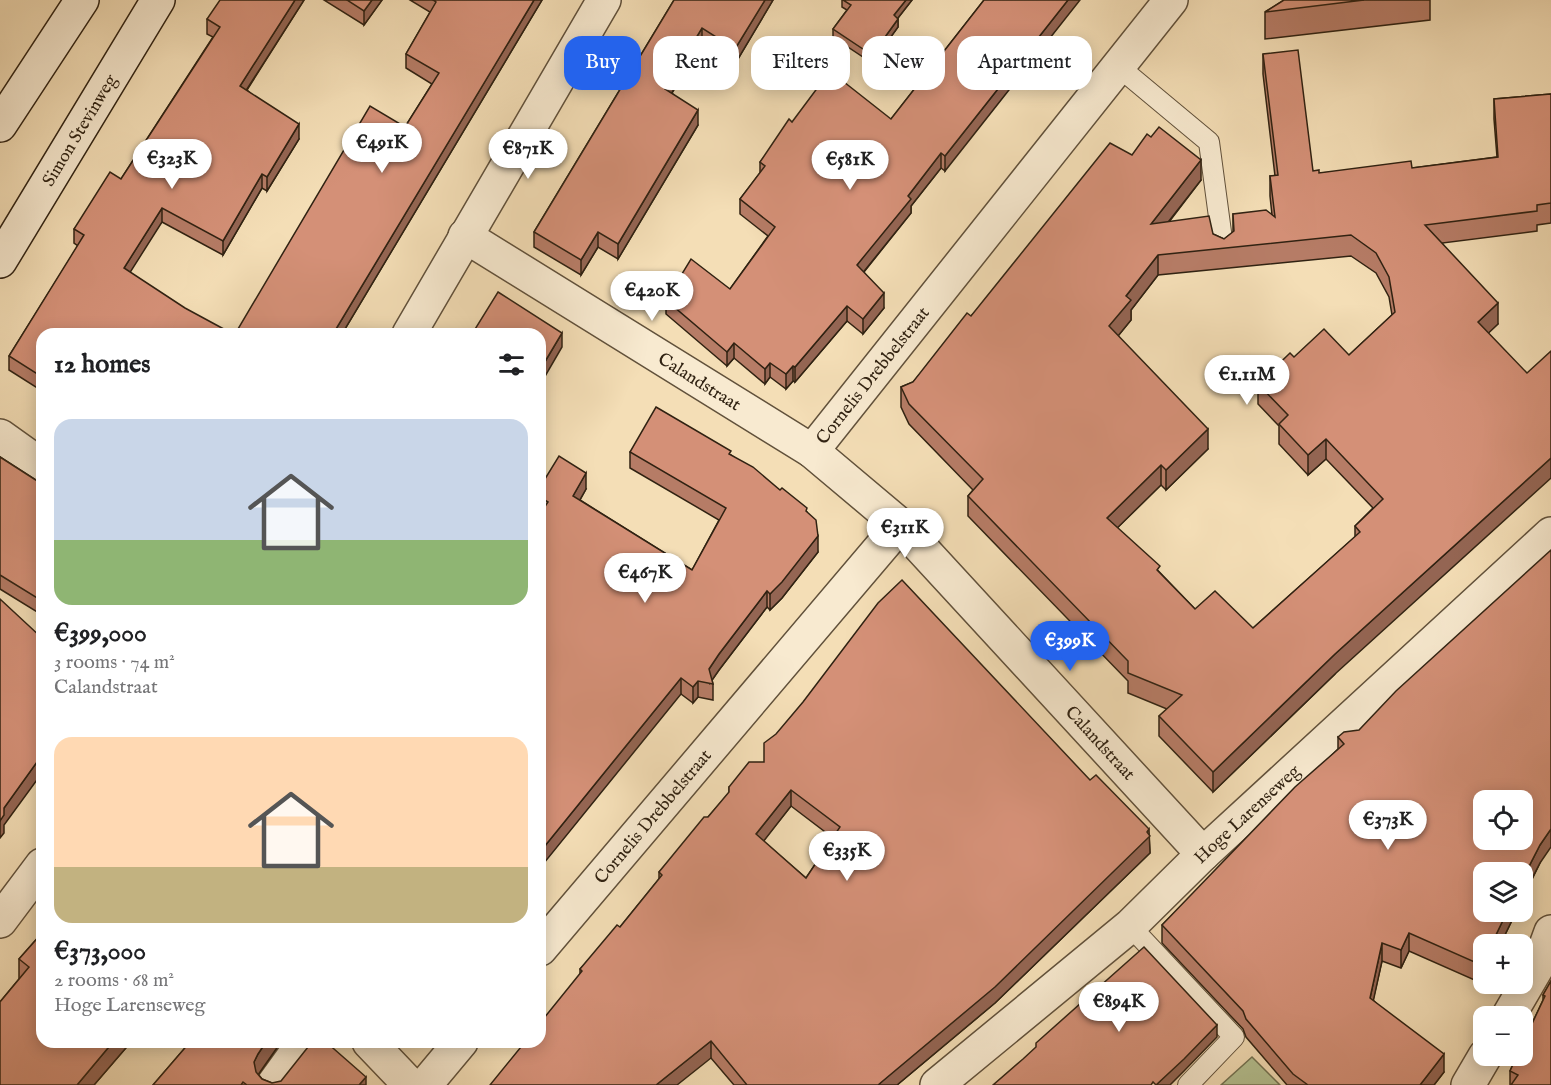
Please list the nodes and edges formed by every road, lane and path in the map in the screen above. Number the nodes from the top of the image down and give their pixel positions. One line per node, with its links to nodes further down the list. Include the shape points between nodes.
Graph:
1 (82, 0): 6 (street)
2 (158, 0): 9 (street, Simon Stevinweg)
3 (604, 0): 7 (street)
4 (1171, 0): 5 (street, Cornelis Drebbelstraat)
5 (1119, 67): 8 (lane, via 1209,142); 12 (street, Cornelis Drebbelstraat)
6 (0, 125)
7 (465, 236): 10 (street); 12 (street, Calandstraat)
8 (1223, 247)
9 (0, 261)
10 (412, 328)
11 (0, 436): 13 (street)
12 (812, 452): 14 (street, Cornelis Drebbelstraat)
13 (36, 462)
14 (900, 525): 16 (street, Calandstraat); 21 (street, Cornelis Drebbelstraat)
15 (1551, 534): 16 (street, Hoge Larenseweg)
16 (1203, 854): 19 (street, Hoge Larenseweg)
17 (36, 873): 18 (street)
18 (0, 921)
19 (1130, 926): 30 (street, Hoge Larenseweg); 31 (lane, via 1234,1037)
20 (1551, 932): 22 (street, via 1540,962)
21 (546, 942)
22 (1514, 1006)
23 (300, 1048): 27 (street)
24 (375, 1048): 28 (street)
25 (456, 1048): 29 (street)
26 (1479, 1066): 32 (street)
27 (273, 1085)
28 (410, 1085)
29 (425, 1085)
30 (938, 1085)
31 (1188, 1085)
32 (1468, 1085)

